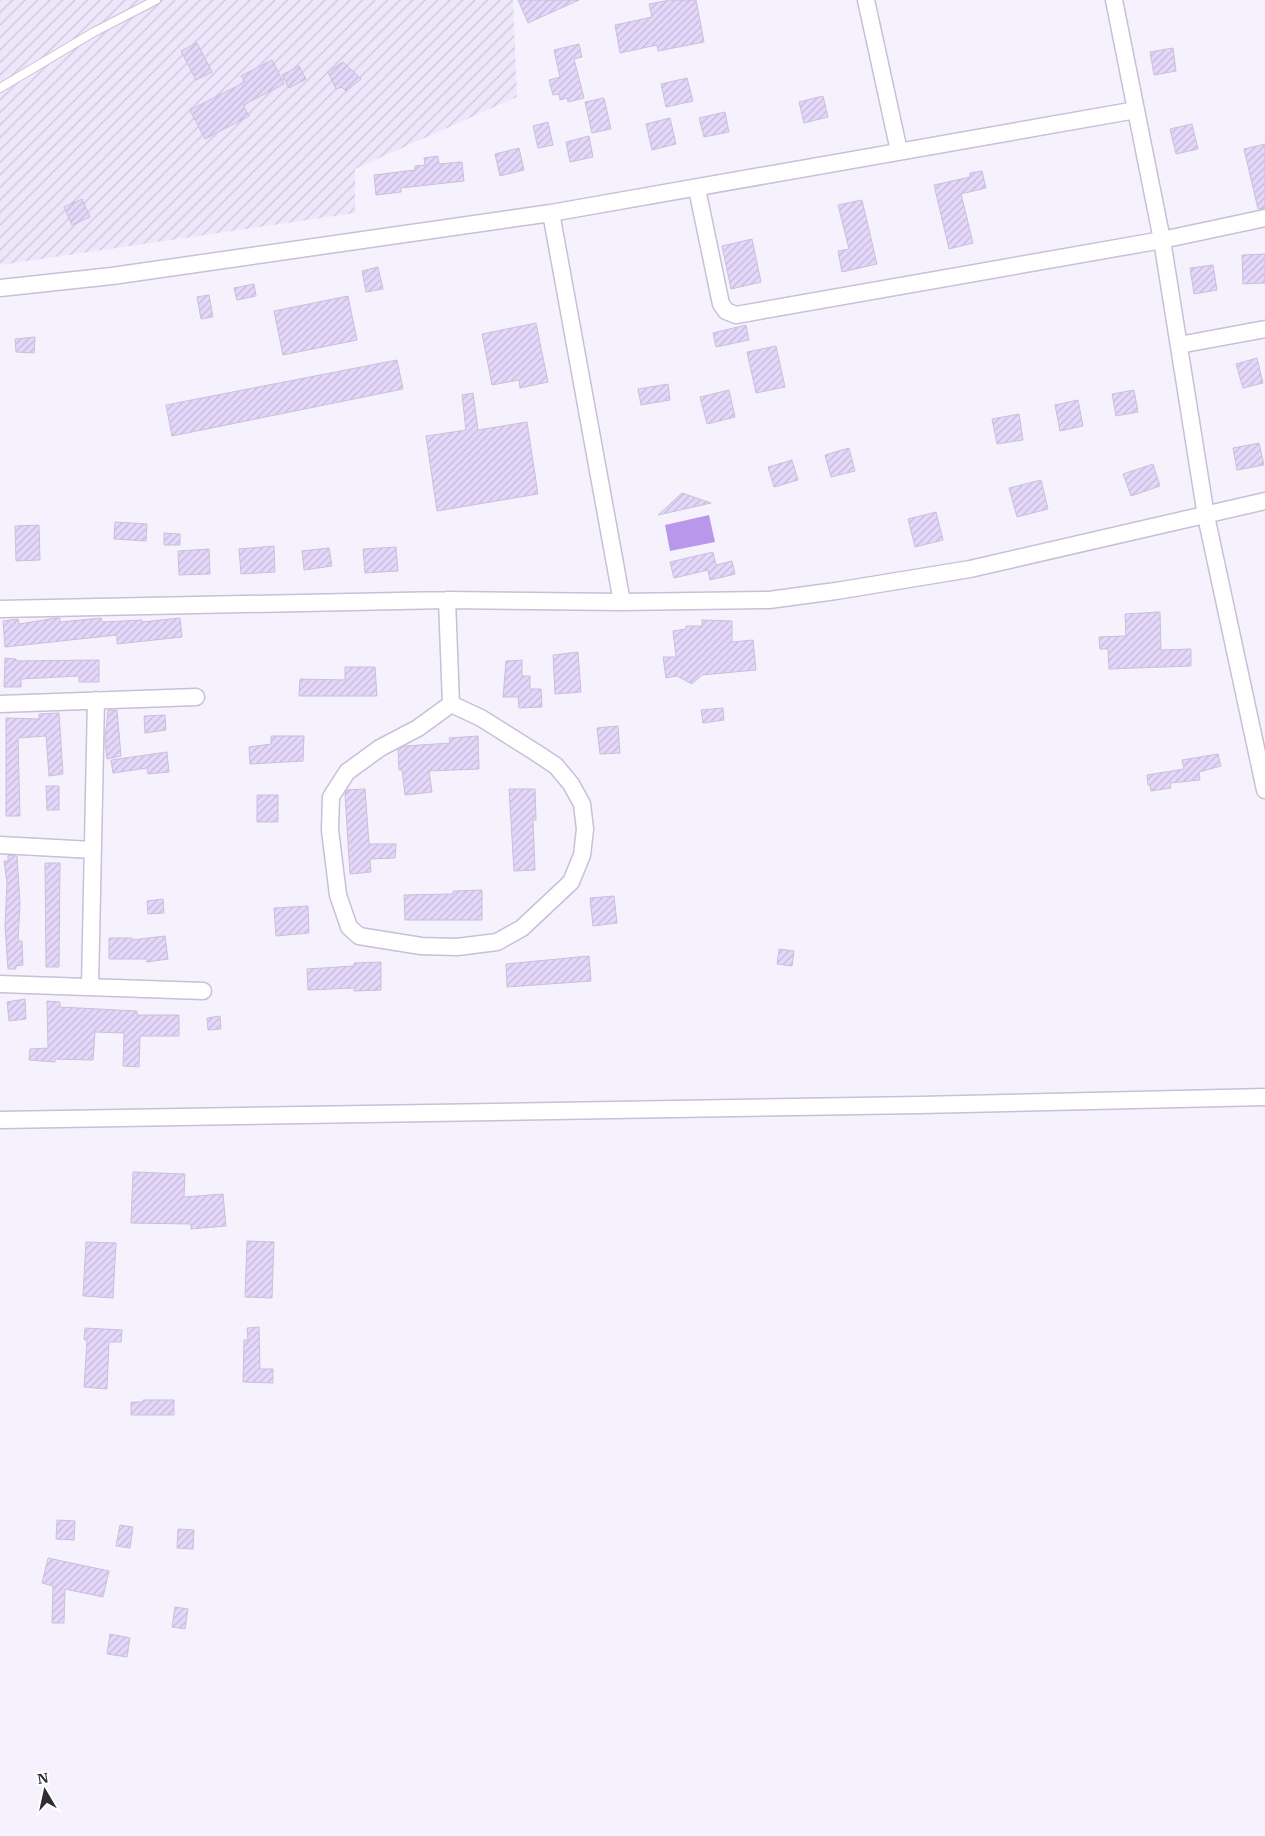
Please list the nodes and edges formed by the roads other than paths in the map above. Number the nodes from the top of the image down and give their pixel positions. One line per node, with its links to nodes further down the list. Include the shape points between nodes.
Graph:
1 (156, 0): 4 (lane, via 94,32)
2 (866, 0): 6 (street)
3 (1114, 0): 5 (street)
4 (0, 88)
5 (1136, 110): 6 (street); 10 (street)
6 (899, 151): 7 (street)
7 (697, 189): 8 (street); 10 (street, via 721,304 726,311 736,315)
8 (551, 213): 11 (street, via 112,276); 17 (street)
9 (1265, 218): 10 (street)
10 (1162, 240): 13 (street)
11 (0, 288)
12 (1265, 329): 13 (street)
13 (1179, 345): 15 (street)
14 (1265, 501): 15 (street)
15 (1206, 516): 17 (street, via 970,569 836,591 769,600); 23 (street)
16 (448, 600): 17 (street); 18 (street); 22 (street)
17 (622, 602)
18 (0, 609)
19 (196, 697): 20 (street)
20 (96, 700): 21 (street); 25 (street)
21 (0, 704)
22 (450, 704): 22 (street, via 481,718 535,752 556,766 572,784 582,804 585,829 582,855 571,882 522,928 497,942 457,947 421,946 359,936 349,927 338,896 330,830 331,797 347,772)
23 (1265, 790)
24 (0, 845): 25 (street)
25 (93, 850): 27 (street)
26 (0, 984): 27 (street)
27 (90, 987): 28 (street)
28 (202, 991)
29 (1265, 1097): 30 (street, via 920,1106)
30 (0, 1120)

